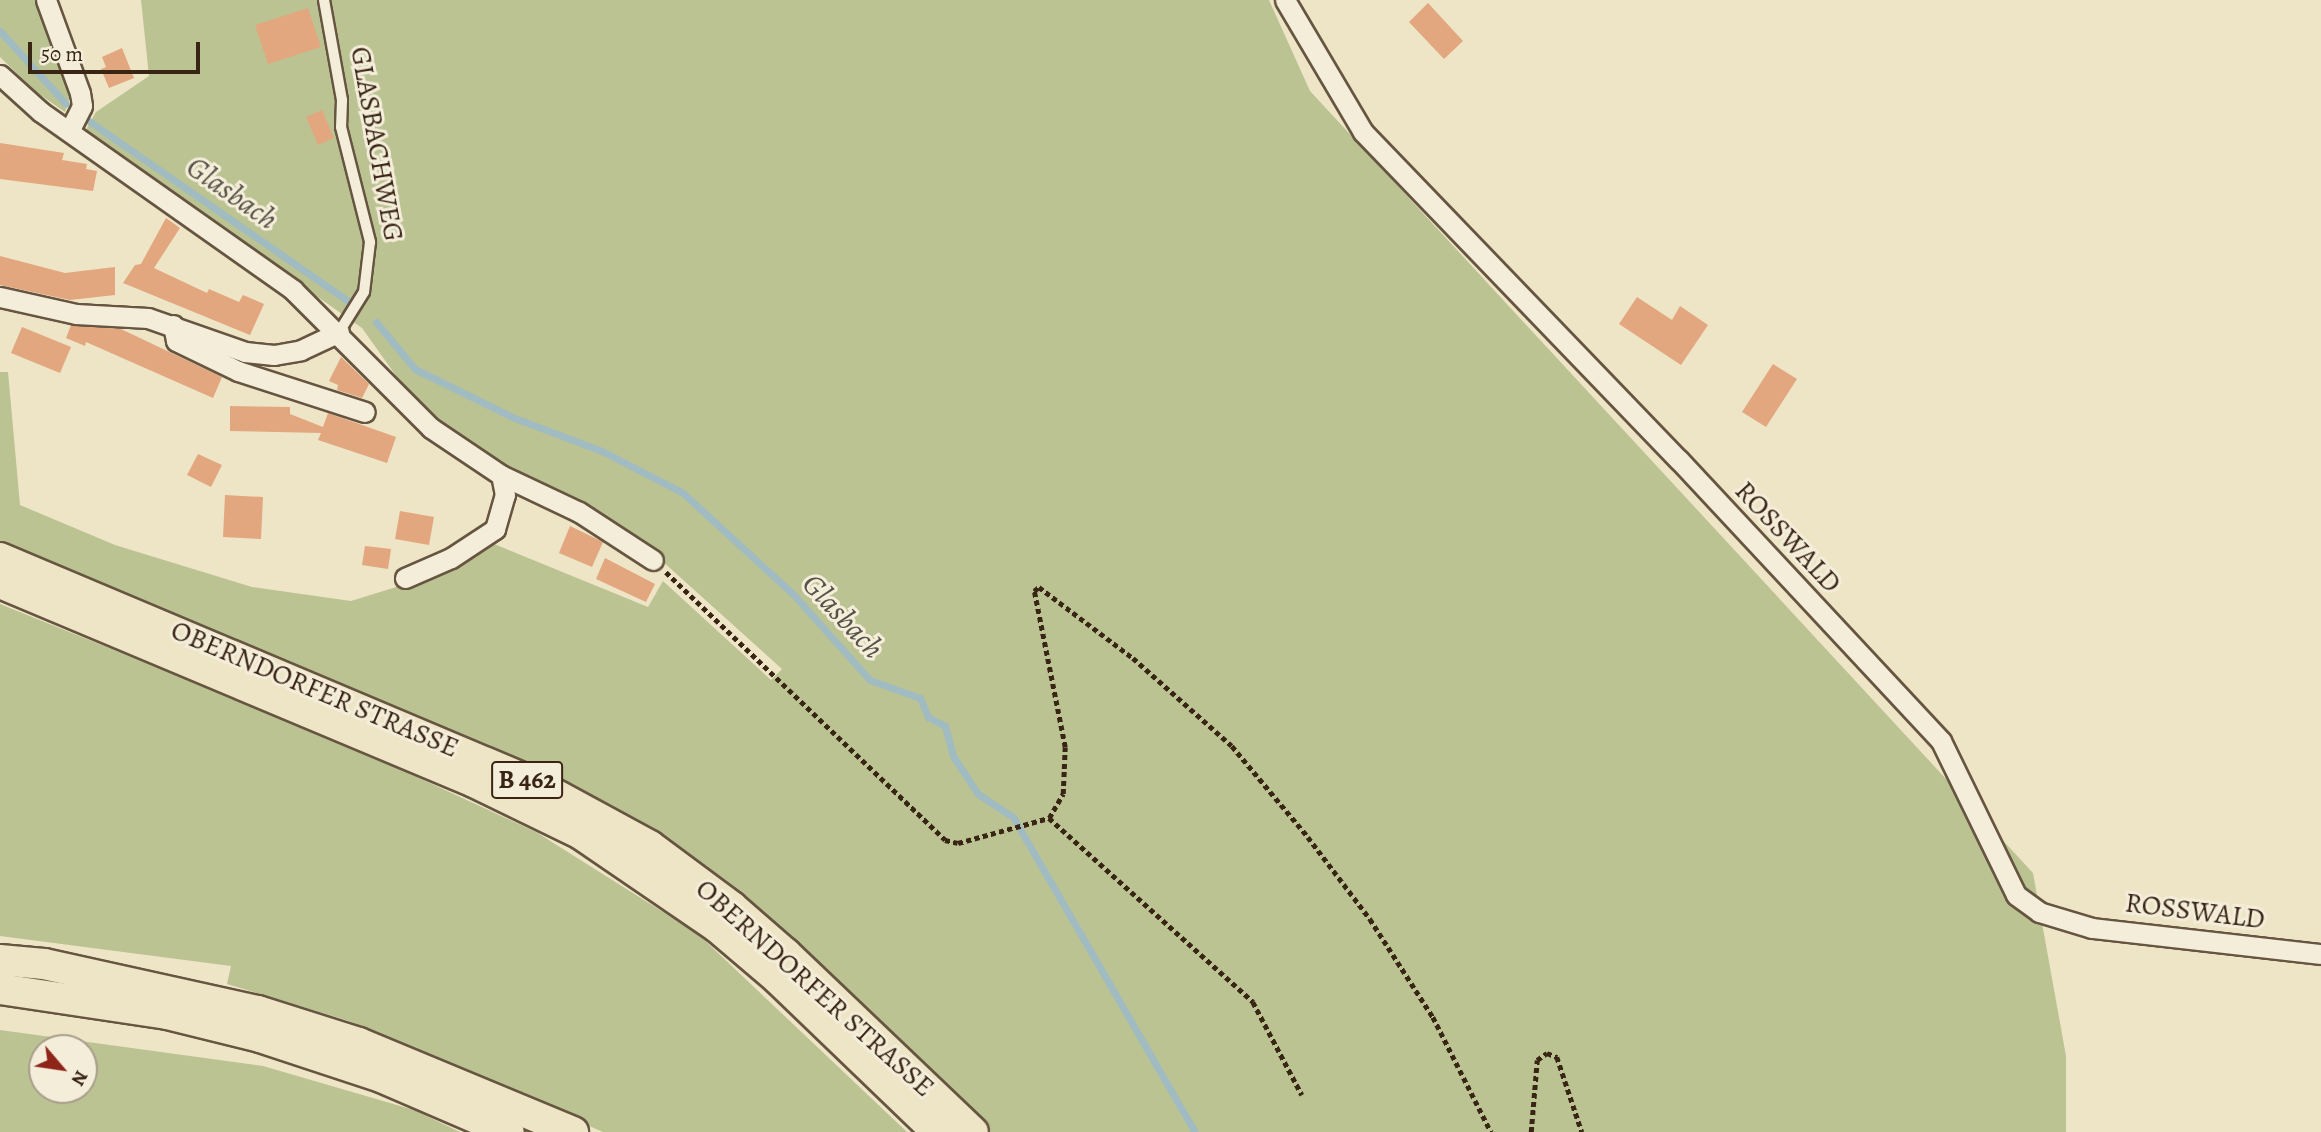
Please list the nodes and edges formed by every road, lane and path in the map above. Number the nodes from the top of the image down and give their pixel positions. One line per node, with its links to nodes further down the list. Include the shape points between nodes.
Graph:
1 (46, 0): 5 (street, via 80,93 82,106)
2 (324, 0): 8 (lane, GLASBACHWEG, via 342,100 341,127 370,242 365,292)
3 (1285, 0): 16 (street, ROSSWALD, via 1363,132 1651,430 1941,741 2016,895 2039,912 2092,928)
4 (0, 75): 5 (street)
5 (69, 131): 8 (street, via 293,290)
6 (0, 297): 7 (street, via 55,310 148,317)
7 (173, 326): 8 (street, via 245,352 274,355 301,350); 9 (street, via 176,341 238,371)
8 (339, 332): 10 (street, via 431,428)
9 (365, 412)
10 (501, 475): 12 (street, via 579,512); 13 (street, via 505,495 495,529 451,558)
11 (0, 558): 23 (main road, OBERNDORFER STRASSE / B 462, via 522,778 650,846 777,946)
12 (653, 560): 15 (path, via 820,715 945,840 972,842)
13 (405, 578)
14 (0, 583): 22 (main road, OBERNDORFER STRASSE / B 462, via 474,782 581,834 717,927 778,979)
15 (1049, 818): 19 (path, via 1253,1002); 24 (path, via 1063,794 1065,747 1034,591 1039,587 1133,658 1232,746 1308,837 1370,919 1433,1017)
16 (2321, 954)
17 (0, 960): 21 (main road, via 98,975 258,1011 359,1043)
18 (0, 989): 20 (main road, via 167,1014 260,1037 381,1077)
19 (1302, 1095)
20 (509, 1132)
21 (573, 1132)
22 (937, 1132)
23 (973, 1132)
24 (1491, 1132)
25 (1531, 1132): 26 (path, via 1537,1060 1547,1053 1557,1057)
26 (1582, 1132)

